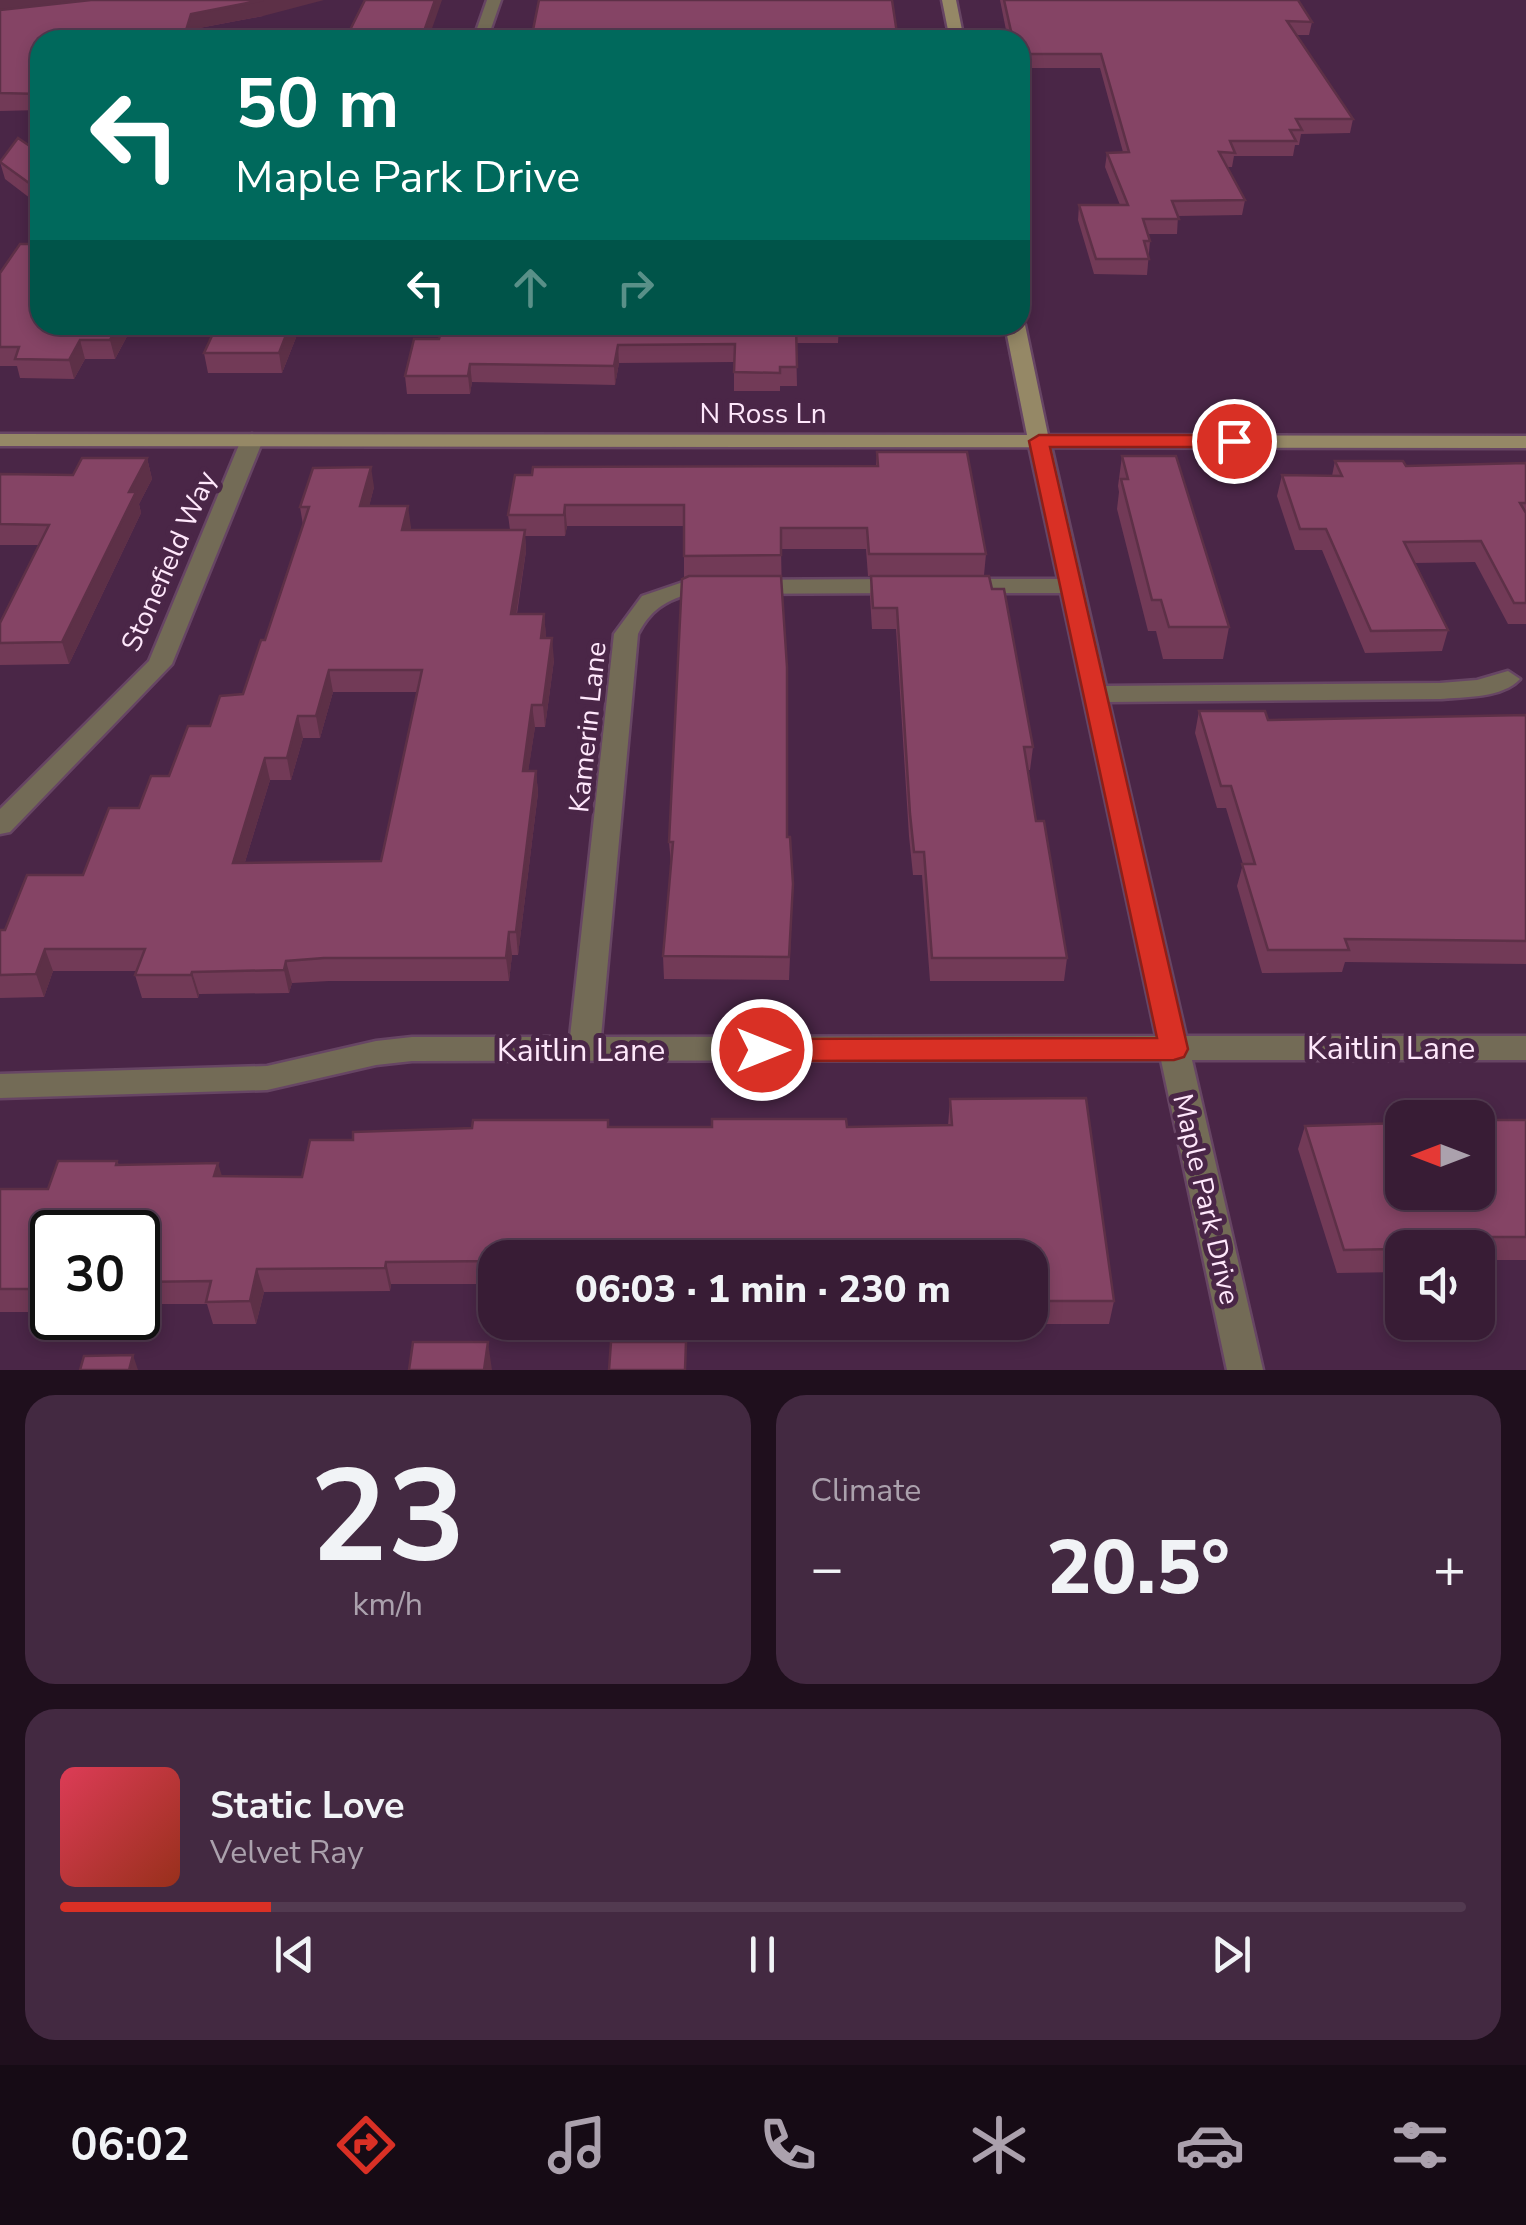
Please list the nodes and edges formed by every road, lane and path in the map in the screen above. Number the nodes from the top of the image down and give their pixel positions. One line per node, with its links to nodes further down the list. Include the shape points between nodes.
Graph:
1 (494, 0): 3 (street)
2 (949, 0): 4 (main road)
3 (484, 30)
4 (955, 30)
5 (1017, 335): 8 (main road, Maple Park Drive)
6 (0, 440): 7 (main road, N Ross Ln)
7 (252, 440): 8 (main road, N Ross Ln); 13 (street, Stonefield Way, via 160,664)
8 (1039, 441): 9 (main road, N Ross Ln); 10 (street, Maple Park Drive)
9 (1526, 442)
10 (1070, 586): 12 (street, Maple Park Drive); 16 (street, Kamerin Lane, via 688,587 655,596 638,610 626,634)
11 (1508, 679): 12 (street, via 1440,692)
12 (1095, 694): 15 (street, Maple Park Drive)
13 (0, 825)
14 (1526, 1048): 15 (street, Kaitlin Lane)
15 (1174, 1049): 16 (street, Kaitlin Lane); 18 (street, Maple Park Drive)
16 (584, 1050): 17 (street, Kaitlin Lane, via 412,1049 268,1078)
17 (0, 1086)
18 (1245, 1370)

